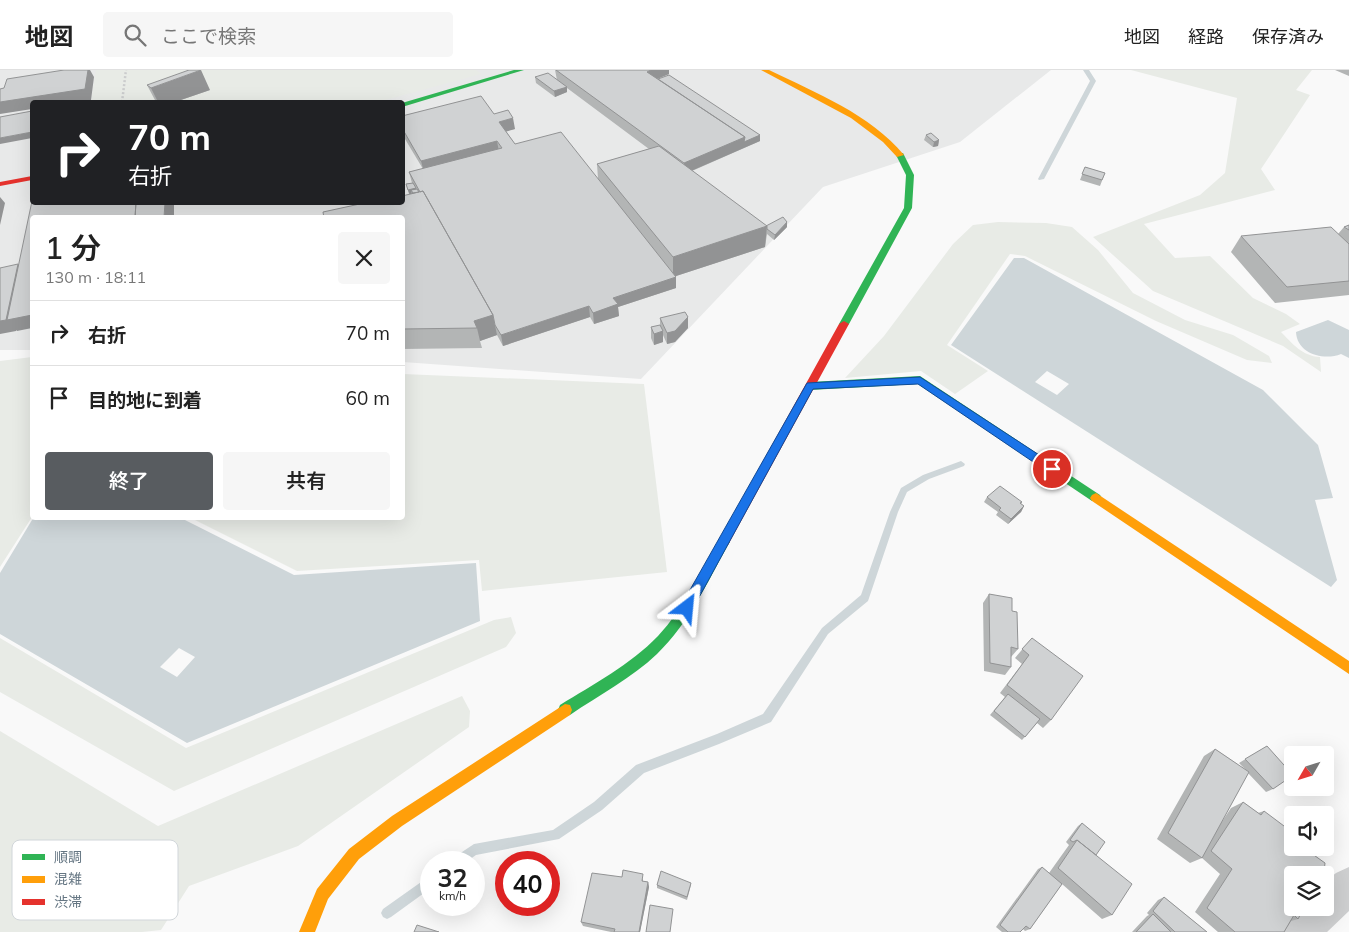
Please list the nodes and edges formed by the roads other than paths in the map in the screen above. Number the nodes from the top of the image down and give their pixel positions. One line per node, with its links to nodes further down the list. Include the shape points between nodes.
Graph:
1 (522, 70): 3 (street)
2 (764, 70): 6 (street, via 862,121 882,136 903,158 912,187 908,208)
3 (405, 104)
4 (30, 178): 5 (street)
5 (0, 184)
6 (810, 386): 7 (street, via 920,380); 11 (street, via 687,608 663,638 638,662 397,821 354,854 322,894)
7 (1349, 668)
8 (1349, 886): 9 (street)
9 (1334, 899)
10 (1316, 916): 12 (street)
11 (307, 932)
12 (1300, 932)

